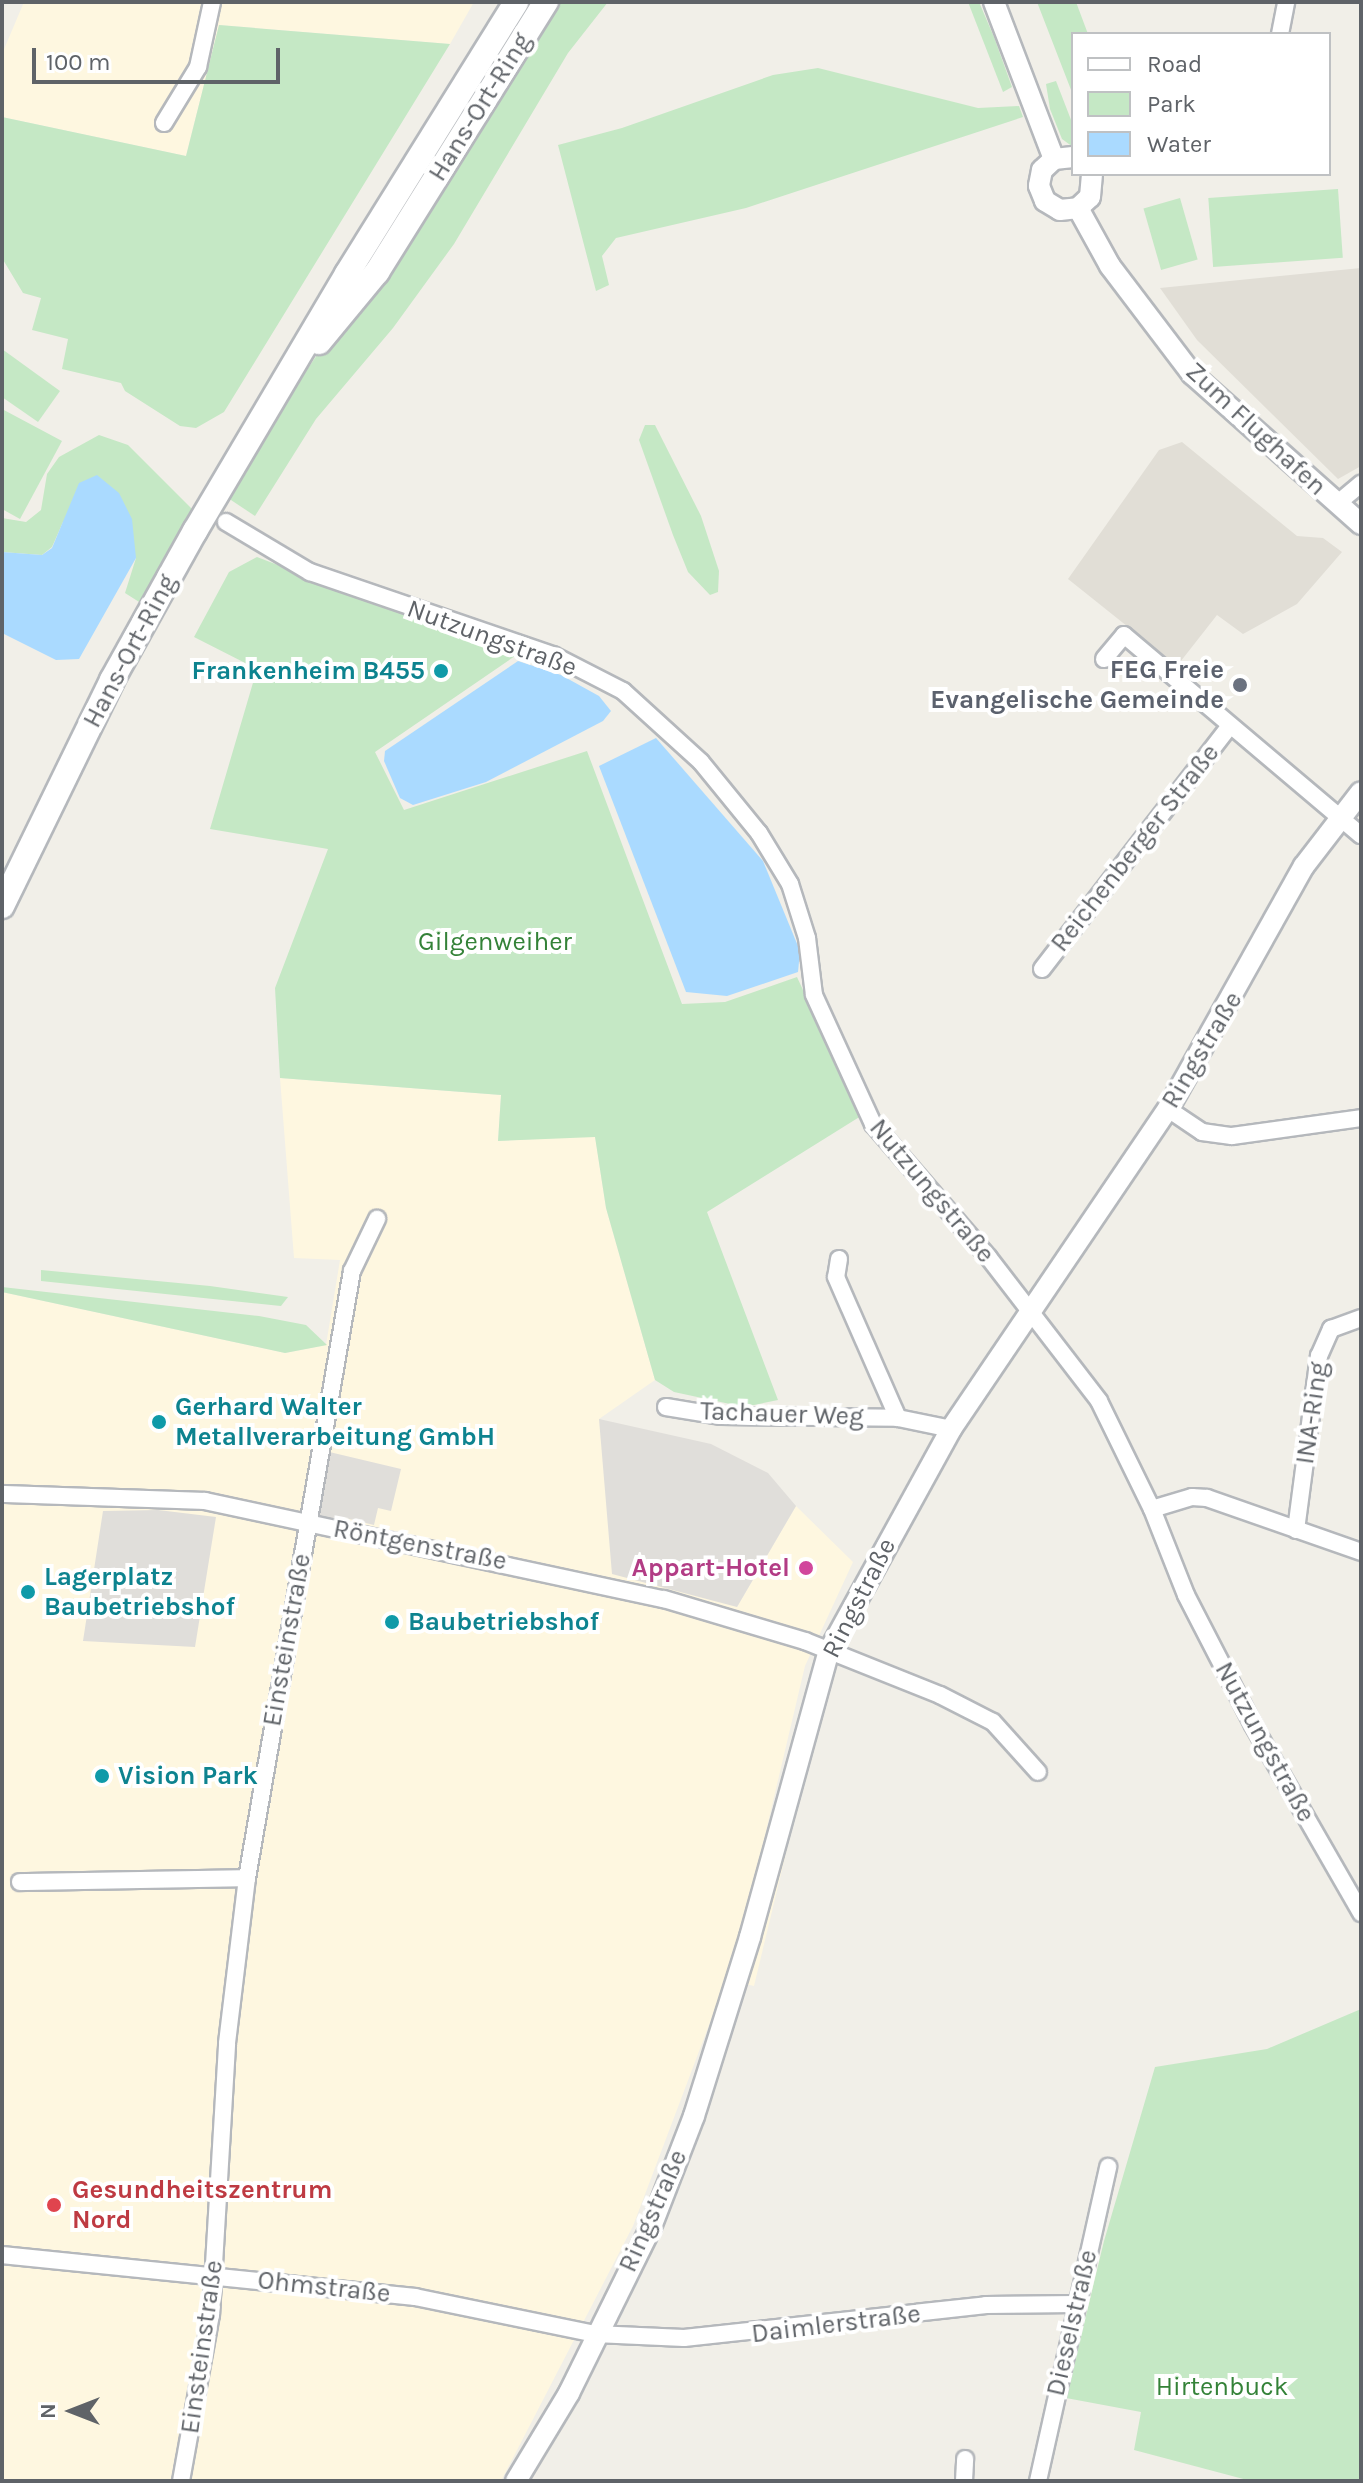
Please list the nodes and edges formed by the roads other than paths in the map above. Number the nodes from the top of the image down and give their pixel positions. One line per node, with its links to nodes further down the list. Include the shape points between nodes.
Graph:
1 (212, 2): 7 (street, via 198,67)
2 (516, 2): 11 (main road, Hans-Ort-Ring)
3 (546, 2): 11 (main road, Hans-Ort-Ring, via 377,272)
4 (994, 2): 8 (street)
5 (1282, 7): 6 (street)
6 (1280, 32)
7 (164, 123)
8 (1064, 158): 10 (street, via 1042,170 1041,194 1052,207)
9 (1092, 176): 10 (street, via 1090,197)
10 (1078, 208): 13 (street, Zum Flughafen, via 1110,266 1192,374)
11 (269, 403): 21 (main road, Hans-Ort-Ring, via 112,680)
12 (1361, 484): 13 (street)
13 (1338, 503): 15 (street, Zum Flughafen)
14 (226, 522): 27 (street, Nutzungstraße, via 282,557 364,594 553,655 623,691 701,762 759,833 790,884 807,938 814,995 873,1124)
15 (1361, 524)
16 (1104, 659): 17 (street, via 1124,635)
17 (1228, 728): 19 (street); 22 (street, Reichenberger Straße)
18 (1361, 792): 19 (street, Ringstraße)
19 (1341, 816): 20 (street); 23 (street, Ringstraße, via 1304,866)
20 (1361, 835)
21 (2, 906)
22 (1042, 969)
23 (1168, 1109): 24 (street, via 1217,1135); 27 (street, Ringstraße)
24 (1361, 1118)
25 (377, 1219): 34 (street, Einsteinstraße, via 352,1271)
26 (839, 1259): 30 (street, Tachauer Weg, via 836,1277)
27 (1029, 1311): 31 (street, Ringstraße); 33 (street, Nutzungstraße, via 1099,1401)
28 (1361, 1318): 35 (street, INA-Ring, via 1331,1329 1319,1356)
29 (666, 1407): 30 (street, Tachauer Weg, via 721,1416)
30 (898, 1418): 31 (street, Tachauer Weg)
31 (951, 1429): 37 (street, Ringstraße)
32 (2, 1494): 34 (street, Röntgenstraße, via 157,1496)
33 (1152, 1509): 35 (street, via 1207,1498); 41 (street, Nutzungstraße, via 1186,1595 1253,1725)
34 (308, 1522): 37 (street, Röntgenstraße, via 664,1599 805,1641); 39 (street, Einsteinstraße)
35 (1296, 1530): 36 (street)
36 (1361, 1552)
37 (828, 1653): 38 (street, Röntgenstraße, via 940,1695 993,1722); 46 (street, Ringstraße, via 750,1937 694,2116 651,2227)
38 (1038, 1772)
39 (247, 1878): 40 (street); 44 (street, Einsteinstraße, via 227,2043)
40 (20, 1882)
41 (1361, 1913)
42 (1108, 2167): 45 (street, Dieselstraße)
43 (2, 2255): 44 (street, Ohmstraße)
44 (215, 2276): 46 (street, Ohmstraße, via 415,2297); 48 (street, Einsteinstraße)
45 (1076, 2304): 46 (street, Daimlerstraße, via 986,2305 736,2336); 51 (street, Dieselstraße)
46 (595, 2334): 49 (street, Ringstraße, via 569,2393)
47 (965, 2459): 50 (street)
48 (181, 2481)
49 (516, 2481)
50 (964, 2481)
51 (1038, 2481)

